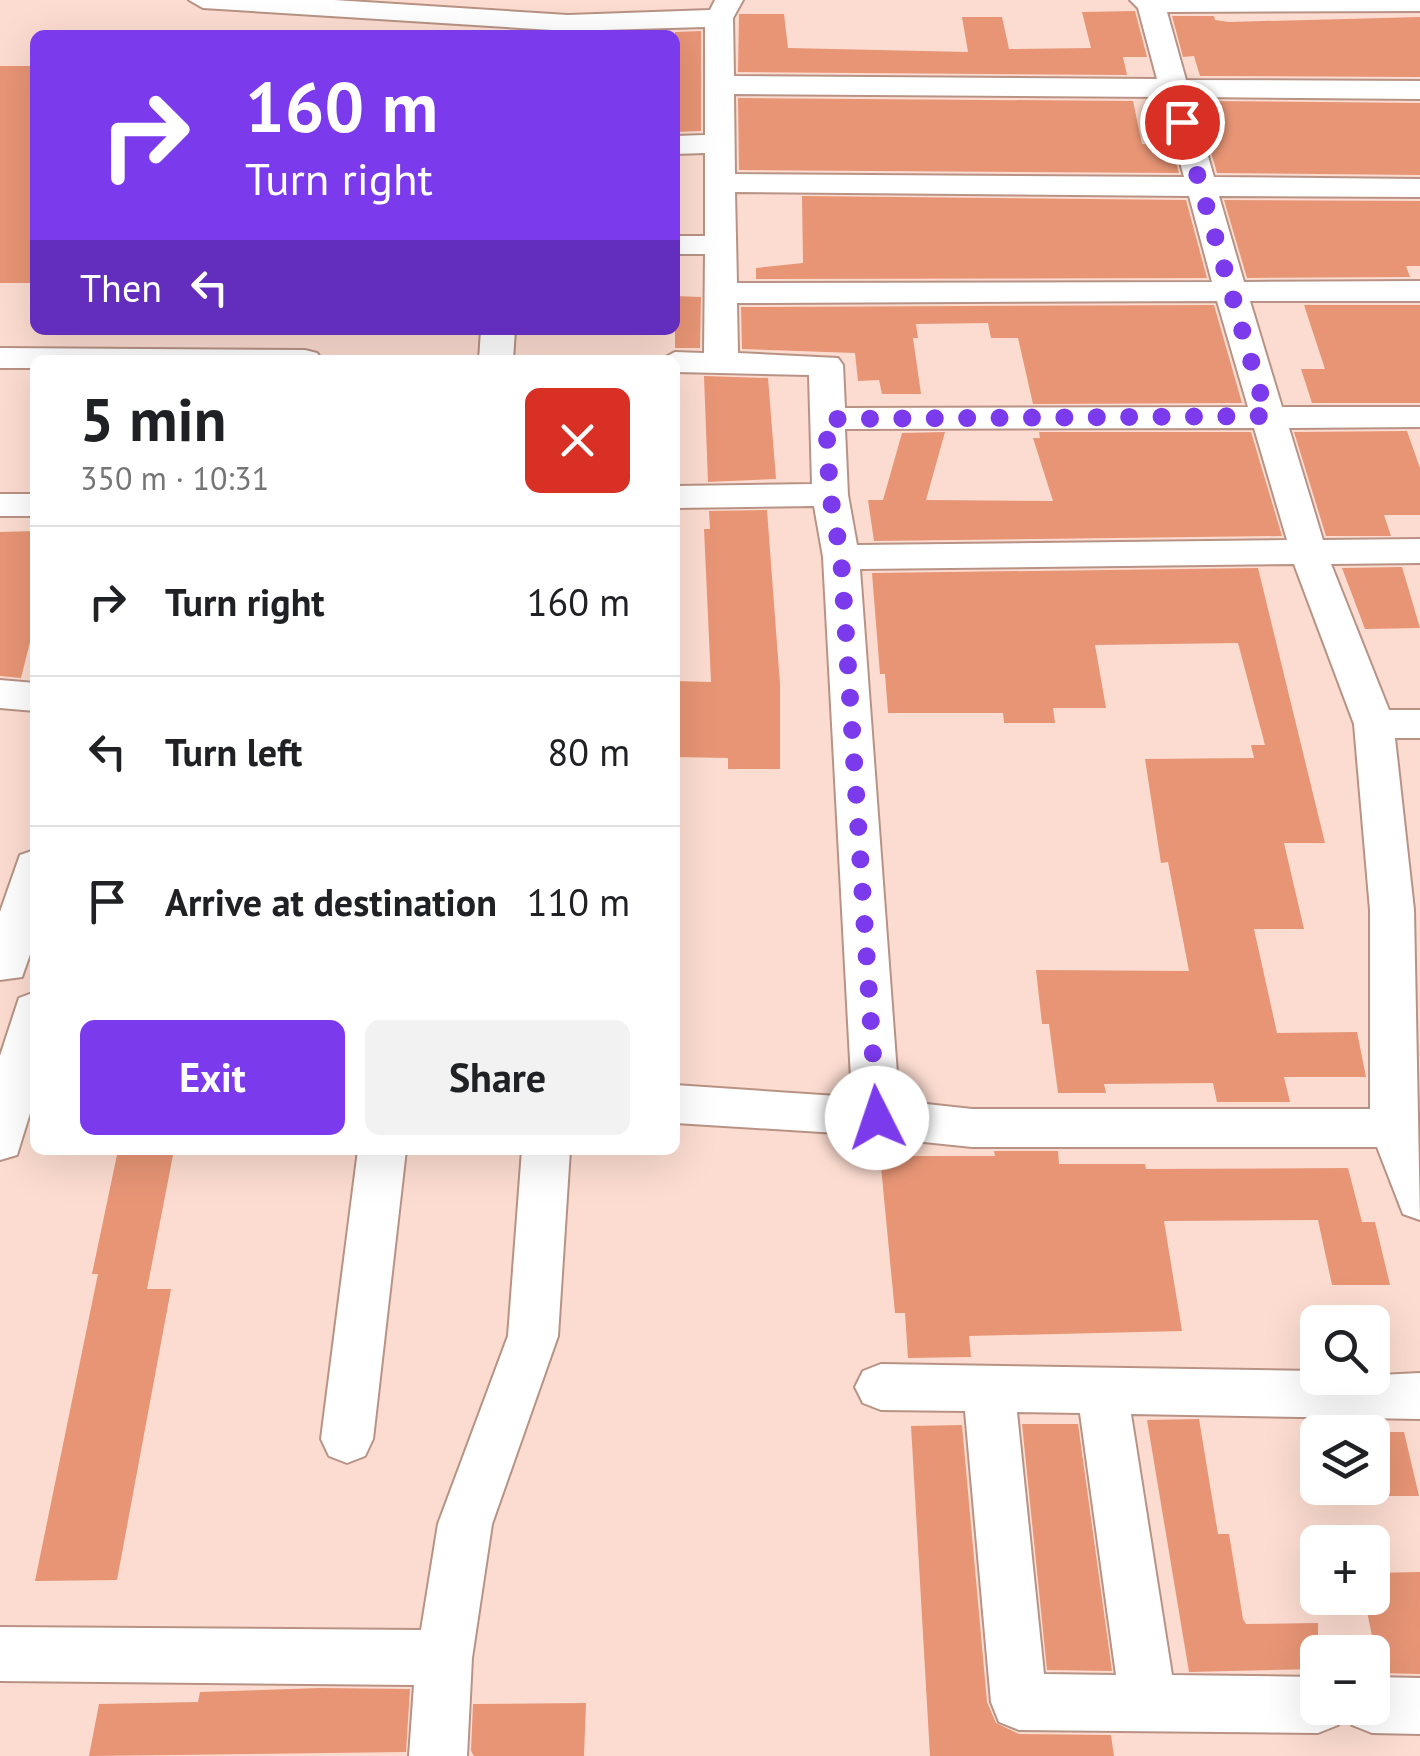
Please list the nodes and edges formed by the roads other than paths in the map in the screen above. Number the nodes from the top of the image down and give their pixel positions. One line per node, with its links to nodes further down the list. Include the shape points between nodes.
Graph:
1 (203, 0): 5 (street)
2 (1148, 2): 3 (street); 7 (street)
3 (1420, 3)
4 (724, 9): 5 (street, via 568,23); 6 (street)
5 (420, 24)
6 (720, 85): 7 (street); 9 (street)
7 (1173, 90): 8 (street); 12 (street)
8 (1420, 90)
9 (721, 144): 10 (street); 11 (street)
10 (680, 145)
11 (722, 184): 12 (street); 14 (street)
12 (1201, 188): 13 (street); 16 (street)
13 (1420, 188)
14 (722, 244): 15 (street); 18 (street)
15 (680, 245)
16 (1230, 290): 17 (street); 18 (street); 23 (street)
17 (1420, 291)
18 (723, 292): 22 (street)
19 (0, 358): 20 (street)
20 (30, 358)
21 (680, 362): 22 (street)
22 (722, 362): 25 (street, via 826,365)
23 (1267, 416): 24 (street); 25 (street); 30 (street)
24 (1420, 417)
25 (826, 419): 26 (street)
26 (830, 495): 27 (street); 32 (street)
27 (680, 497)
28 (30, 505): 29 (street)
29 (0, 506)
30 (1308, 550): 31 (street); 32 (street); 35 (street)
31 (1420, 551)
32 (841, 557): 42 (street)
33 (0, 694): 34 (street)
34 (30, 697)
35 (1374, 724): 36 (street); 38 (street)
36 (1420, 724)
37 (30, 890): 39 (street)
38 (1406, 910): 43 (street)
39 (14, 967)
40 (30, 1029): 44 (street)
41 (680, 1104): 42 (street)
42 (877, 1118): 43 (street, via 972,1128)
43 (1406, 1128): 47 (street)
44 (0, 1141)
45 (381, 1155): 52 (street)
46 (546, 1155): 54 (street, via 533,1336 465,1524)
47 (1420, 1200)
48 (881, 1386): 49 (street)
49 (989, 1388): 50 (street); 55 (street, via 1019,1702)
50 (1102, 1390): 51 (street); 55 (street)
51 (1420, 1396)
52 (347, 1439)
53 (0, 1654): 54 (street)
54 (444, 1658): 59 (street)
55 (1148, 1703): 56 (street)
56 (1300, 1705)
57 (1390, 1705): 58 (street)
58 (1420, 1706)
59 (438, 1756)

